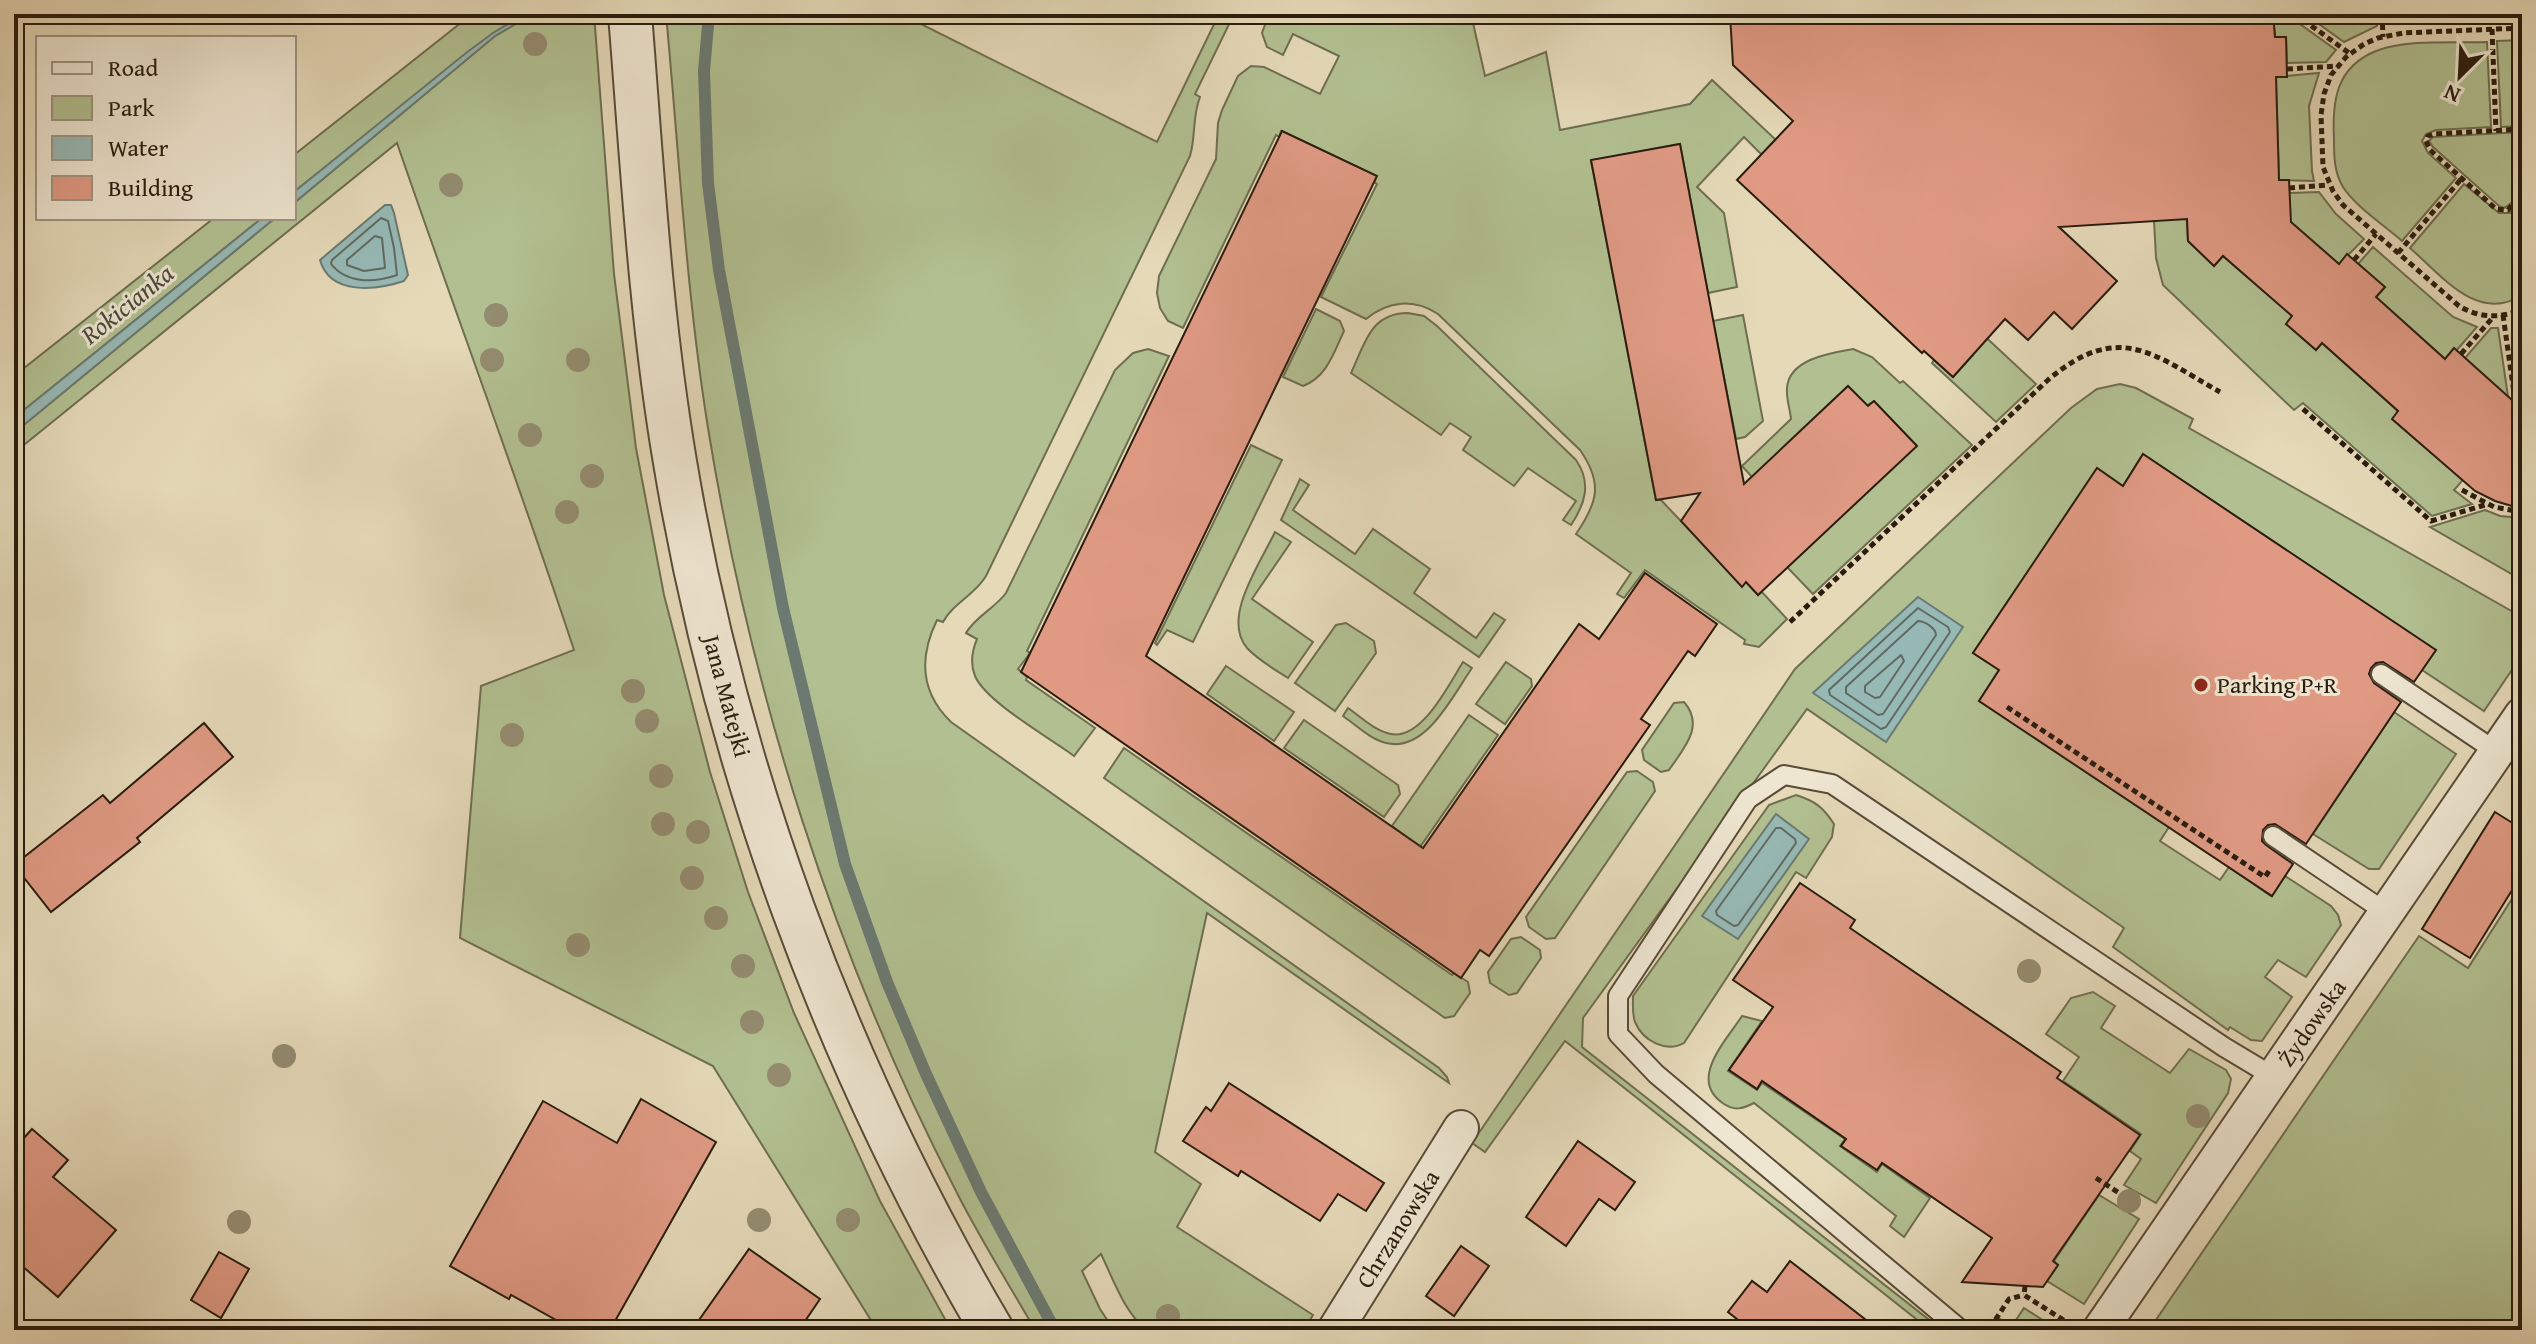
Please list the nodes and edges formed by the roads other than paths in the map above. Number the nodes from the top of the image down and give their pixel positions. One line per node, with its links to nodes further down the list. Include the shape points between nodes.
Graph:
1 (630, 14): 10 (street, Jana Matejki, via 651,278 671,435 708,631 735,731 826,998 892,1145)
2 (2381, 674): 4 (lane)
3 (2522, 715): 4 (street, Żydowska)
4 (2497, 752): 6 (street, Żydowska)
5 (2273, 836): 6 (lane)
6 (2387, 913): 7 (street, Żydowska)
7 (2274, 1077): 9 (street, Żydowska); 12 (lane, via 1832,784 1784,775 1748,799 1618,996 1618,1034 1656,1074)
8 (1461, 1128): 11 (street, Chrzanowska)
9 (2088, 1329)
10 (992, 1330)
11 (1335, 1330)
12 (1961, 1330)

